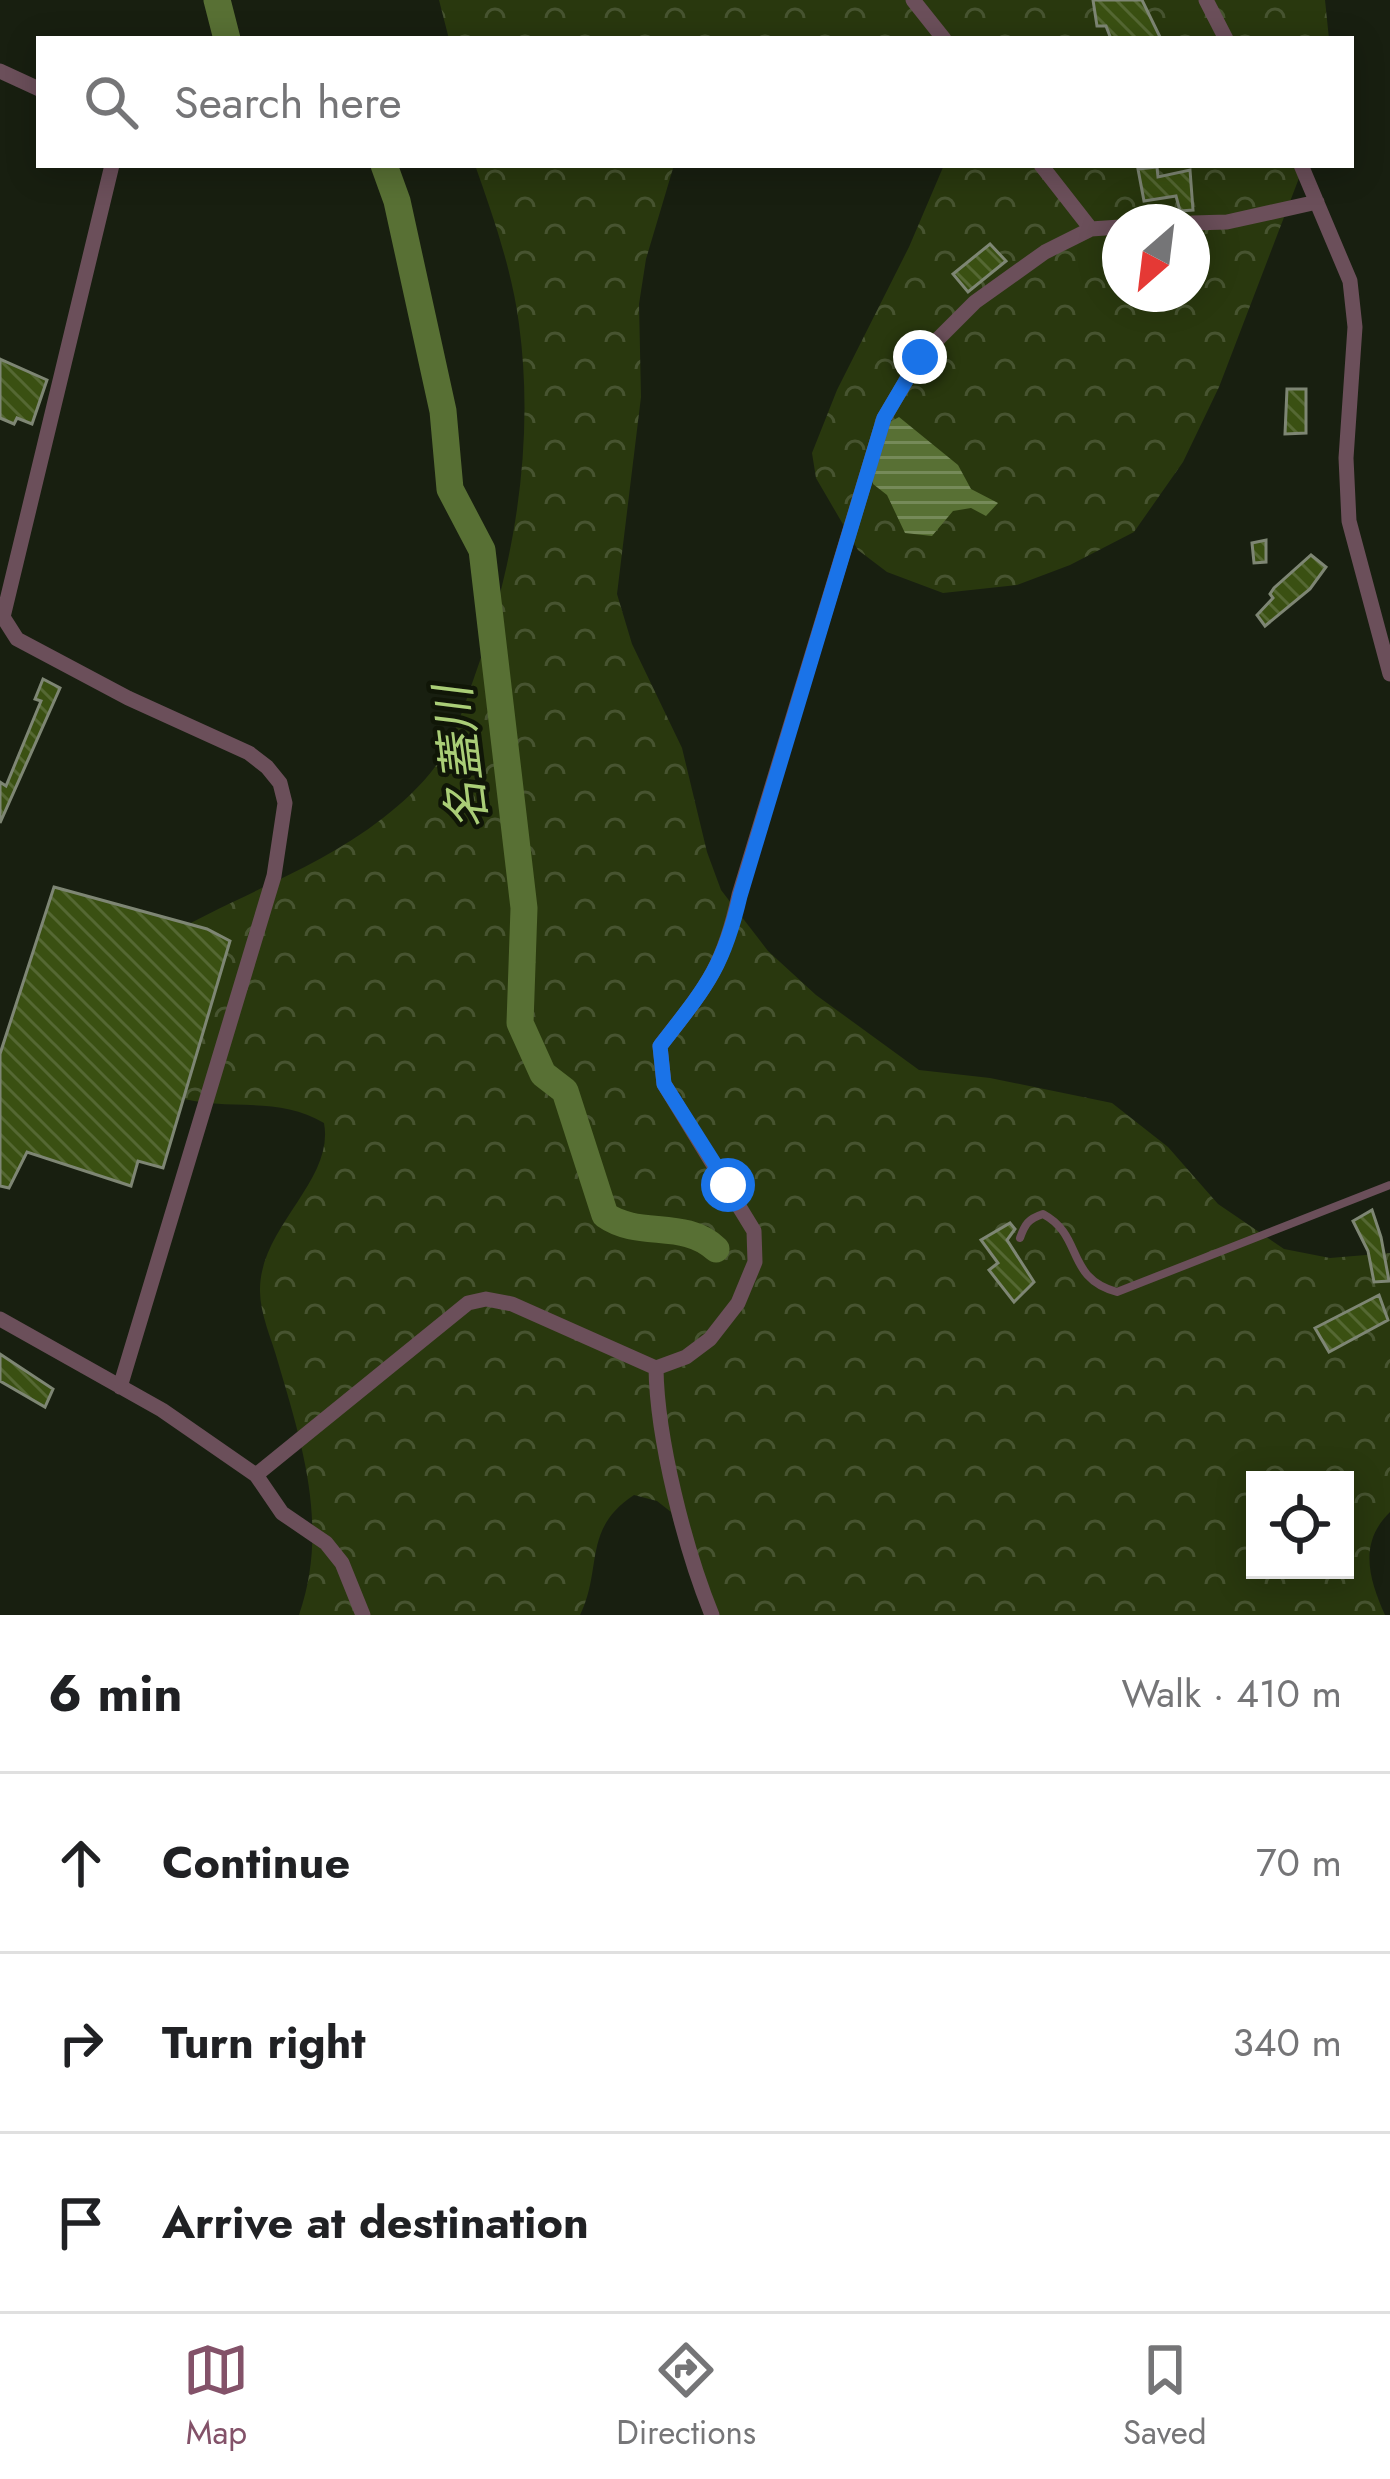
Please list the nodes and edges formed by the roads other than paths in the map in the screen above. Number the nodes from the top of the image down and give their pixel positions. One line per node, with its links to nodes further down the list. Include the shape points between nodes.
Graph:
1 (913, 0): 3 (street)
2 (1206, 0): 4 (street)
3 (942, 36)
4 (1224, 36)
5 (0, 71): 6 (street)
6 (36, 88)
7 (111, 168): 19 (street, via 3,617 17,639 249,753 280,783 285,803 274,876)
8 (1043, 168): 13 (street)
9 (1302, 168): 10 (street)
10 (1317, 202): 11 (street); 14 (street, via 1350,281 1349,521)
11 (1210, 223)
12 (1102, 228): 13 (street)
13 (1091, 229): 18 (street, via 975,302 920,357 884,418 728,944 710,984 660,1046 664,1084 754,1231 755,1262 710,1340)
14 (1390, 674)
15 (1390, 1185): 16 (lane, via 1117,1292 1083,1273 1053,1220 1032,1218)
16 (1020, 1238)
17 (0, 1318): 19 (street)
18 (656, 1368): 20 (street, via 512,1304 468,1303); 22 (street, via 683,1531)
19 (120, 1387): 20 (street)
20 (256, 1475): 21 (street, via 282,1514 342,1563)
21 (363, 1615)
22 (712, 1615)

